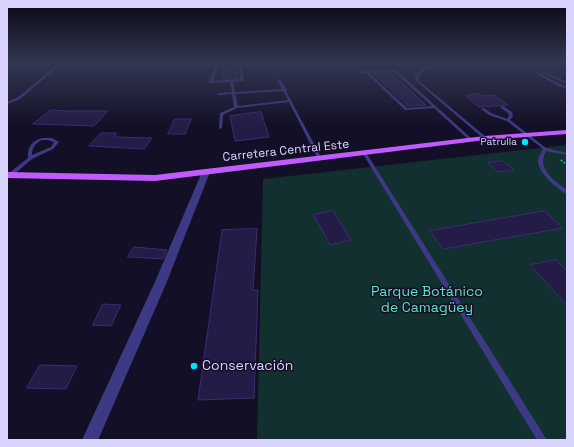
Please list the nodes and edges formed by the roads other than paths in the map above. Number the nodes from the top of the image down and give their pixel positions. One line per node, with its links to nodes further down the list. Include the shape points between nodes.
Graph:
1 (35, 85): 11 (lane)
2 (232, 85): 8 (lane)
3 (282, 85): 7 (lane)
4 (381, 85): 13 (lane, via 406,109)
5 (410, 85): 13 (lane)
6 (423, 85): 20 (lane)
7 (285, 90): 8 (lane); 10 (lane)
8 (233, 93): 9 (lane); 12 (lane)
9 (219, 94)
10 (290, 101): 12 (lane); 26 (lane)
11 (8, 103)
12 (236, 107): 17 (lane, via 221,114)
13 (435, 107): 21 (lane)
14 (502, 107): 16 (lane, via 510,112)
15 (483, 109): 16 (lane)
16 (508, 120): 19 (lane)
17 (220, 128)
18 (567, 132): 19 (main road, Carretera Central Este)
19 (526, 135): 20 (main road, Carretera Central Este); 22 (lane)
20 (485, 138): 21 (main road, Carretera Central Este)
21 (471, 140): 23 (main road, Carretera Central Este)
22 (545, 150): 24 (lane); 29 (lane, via 539,161 544,172)
23 (365, 154): 26 (main road, Carretera Central Este); 31 (lane)
24 (567, 154)
25 (30, 158): 25 (lane, via 52,148 57,142 48,139 37,141 30,147); 28 (lane)
26 (320, 159): 27 (main road, Carretera Central Este)
27 (206, 172): 28 (main road, Carretera Central Este, via 155,178); 30 (street, via 160,284)
28 (9, 175)
29 (567, 192)
30 (90, 440)
31 (542, 440)

